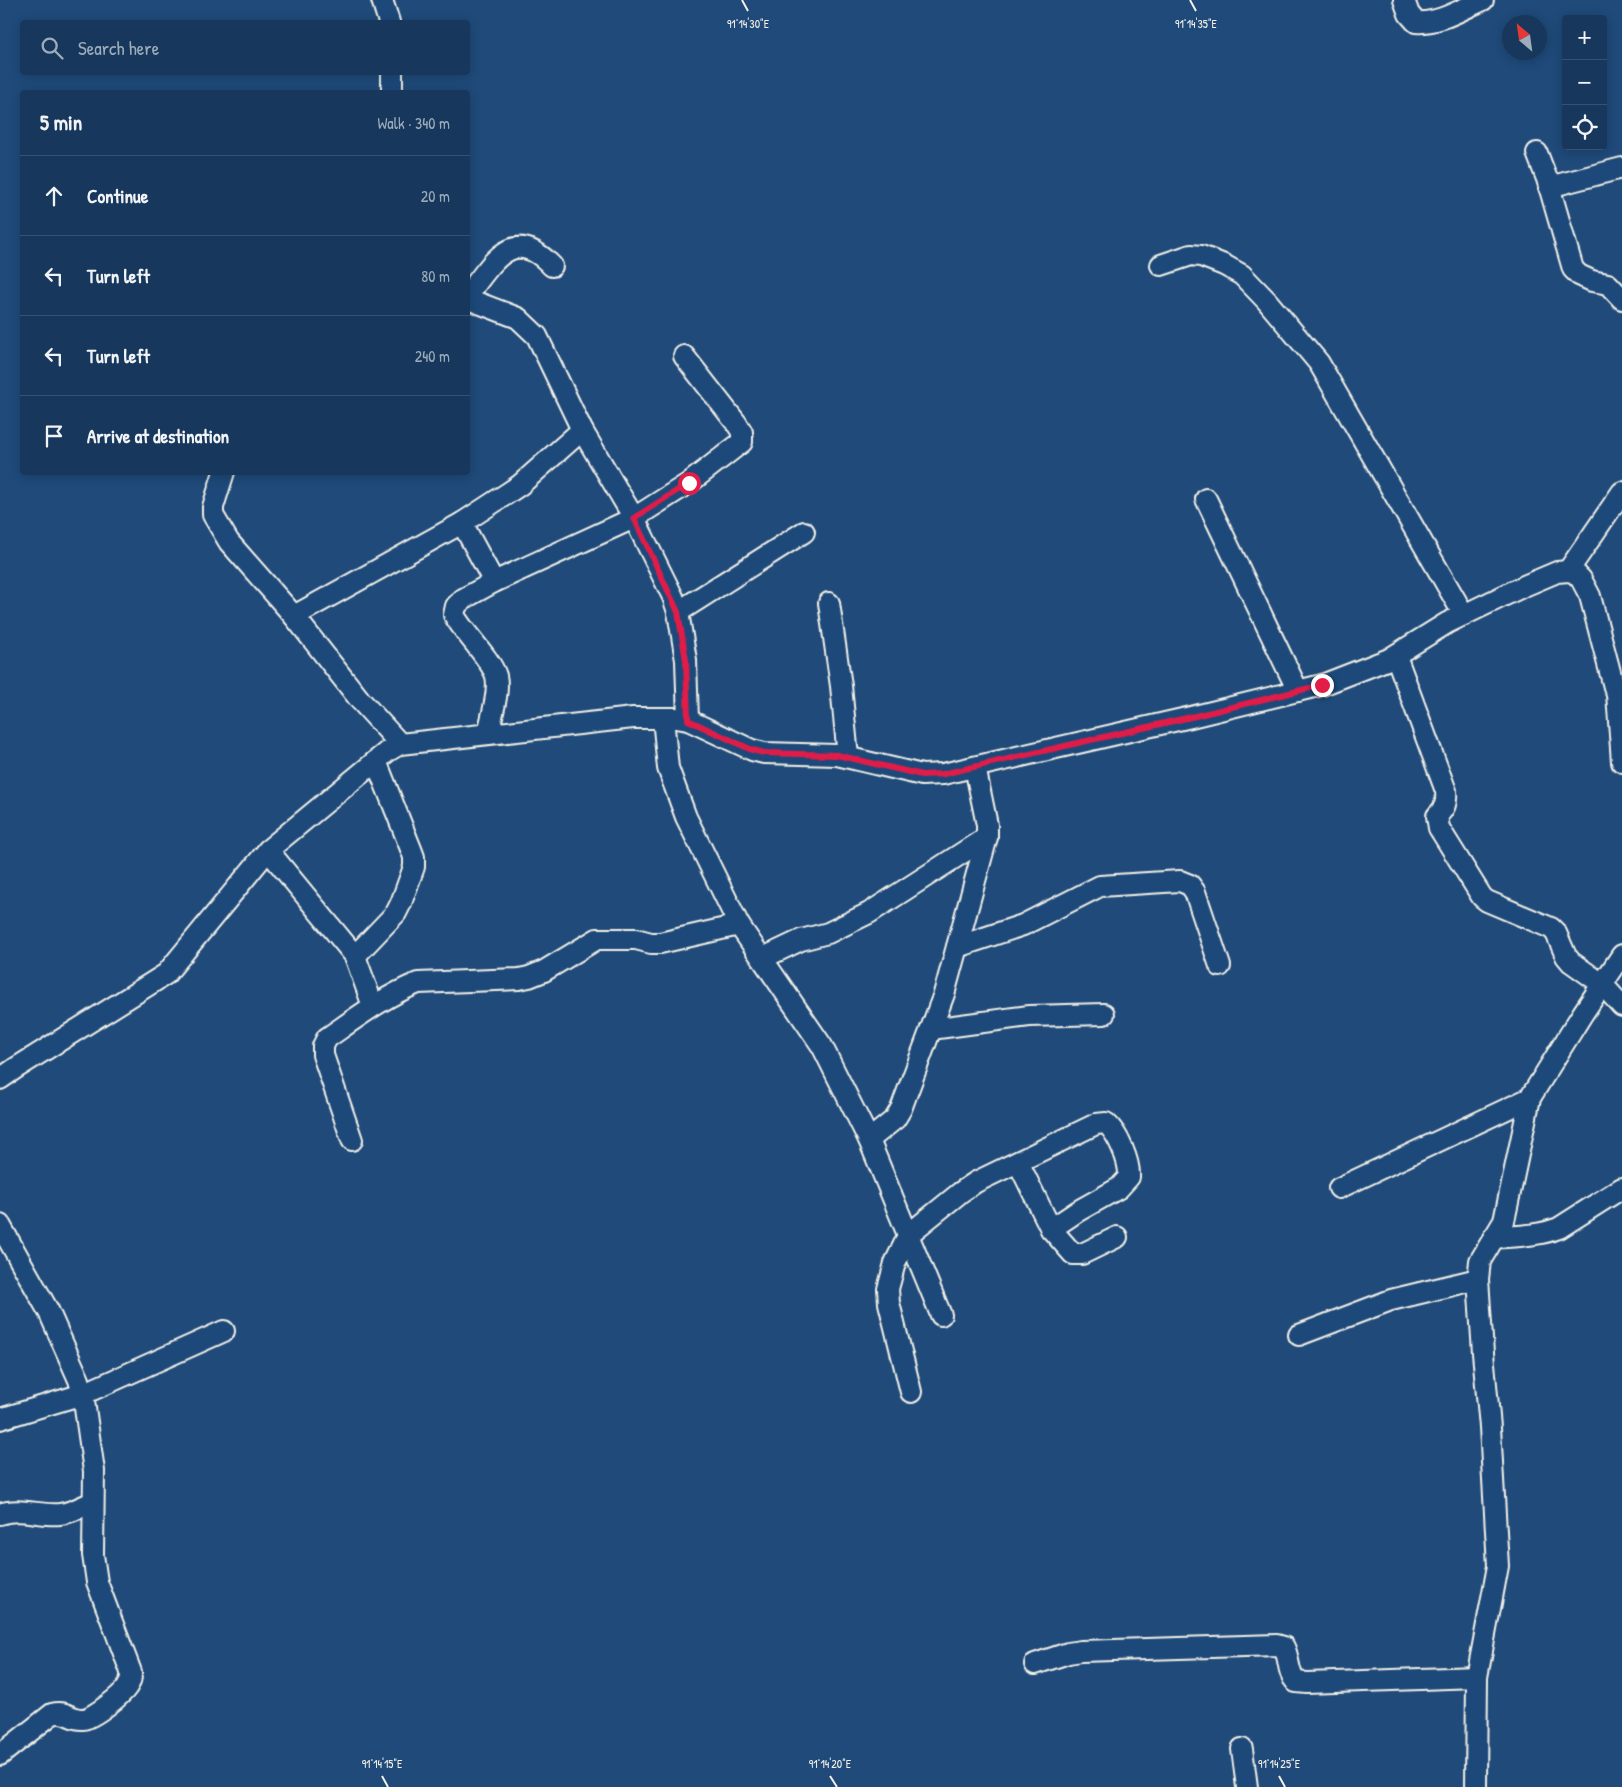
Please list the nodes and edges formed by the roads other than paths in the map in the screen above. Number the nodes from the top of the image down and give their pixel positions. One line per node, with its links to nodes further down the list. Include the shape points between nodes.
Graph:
1 (382, 0): 4 (street)
2 (1404, 0): 3 (street, via 1416,22 1435,20)
3 (1483, 0)
4 (388, 20)
5 (392, 75): 6 (street)
6 (392, 90)
7 (1537, 154): 9 (street)
8 (1622, 168): 9 (street)
9 (1549, 187): 14 (street, via 1573,269 1592,281 1608,284)
10 (1161, 264): 27 (street, via 1191,255 1201,256 1242,275 1268,301 1319,363)
11 (552, 266): 12 (street, via 534,251 515,247 506,250)
12 (470, 292)
13 (470, 296): 16 (street, via 476,302 518,318 533,332)
14 (1622, 298)
15 (684, 356): 20 (street, via 738,424 742,442 683,487)
16 (582, 430): 20 (street); 21 (street, via 520,485)
17 (223, 475): 28 (street, via 213,507 216,522 237,552)
18 (1622, 492): 23 (street)
19 (1206, 499): 30 (street)
20 (634, 518): 24 (street); 26 (street)
21 (462, 523): 24 (street); 28 (street)
22 (804, 532): 26 (street)
23 (1568, 572): 27 (street, via 1557,572 1530,583); 31 (street, via 1575,573 1590,596)
24 (494, 582): 34 (street, via 463,599 456,606 454,615 496,677 497,689)
25 (829, 603): 36 (street)
26 (678, 612): 33 (street, via 686,660)
27 (1464, 615): 29 (street)
28 (294, 616): 35 (street, via 360,700)
29 (1396, 656): 30 (street); 48 (street, via 1446,791 1445,808 1437,816 1439,828 1477,891 1487,901 1551,928 1571,962)
30 (1298, 691): 39 (street)
31 (1619, 697): 38 (street)
32 (663, 718): 33 (street); 34 (street, via 633,718); 42 (street, via 668,768 682,808)
33 (688, 720): 36 (street, via 764,753)
34 (488, 734): 35 (street)
35 (400, 744): 37 (street)
36 (848, 758): 39 (street, via 922,775)
37 (376, 761): 41 (street); 45 (street, via 414,857 414,867 396,913)
38 (1622, 762)
39 (975, 766): 40 (street)
40 (987, 837): 43 (street); 46 (street, via 868,913 828,933 801,940)
41 (268, 850): 45 (street); 53 (street, via 166,974)
42 (739, 925): 46 (street); 49 (street, via 660,943 597,939 529,977 418,983)
43 (957, 947): 47 (street, via 1023,925 1100,886 1180,881 1190,885 1195,892); 52 (street)
44 (1622, 955): 48 (street)
45 (355, 956): 49 (street)
46 (763, 958): 56 (street, via 822,1046)
47 (1220, 966)
48 (1602, 984): 50 (street); 54 (street)
49 (373, 1006): 55 (street, via 327,1038 323,1046 323,1055)
50 (1622, 1006)
51 (1104, 1014): 52 (street, via 1029,1016)
52 (931, 1029): 56 (street, via 901,1109)
53 (0, 1079)
54 (1530, 1098): 58 (street); 64 (street, via 1508,1207 1504,1222)
55 (352, 1140)
56 (869, 1140): 62 (street)
57 (1018, 1162): 61 (street); 61 (street, via 1096,1124 1106,1123 1113,1128 1130,1168 1129,1178 1119,1188); 62 (street, via 976,1182)
58 (1339, 1188)
59 (1622, 1188): 64 (street, via 1554,1230)
60 (0, 1225): 70 (street, via 49,1312)
61 (1051, 1229): 63 (street, via 1073,1254 1082,1254)
62 (909, 1234): 66 (street); 69 (street, via 895,1263 888,1289)
63 (1117, 1236)
64 (1494, 1238): 65 (street, via 1480,1261)
65 (1478, 1278): 68 (street, via 1391,1300); 75 (street, via 1498,1566)
66 (941, 1315)
67 (224, 1331): 70 (street)
68 (1299, 1335)
69 (911, 1392)
70 (83, 1394): 71 (street); 72 (street, via 94,1471)
71 (0, 1419)
72 (94, 1502): 73 (street, via 59,1514 14,1510); 77 (street, via 93,1555 98,1582 129,1662 131,1680 126,1689 95,1714 78,1719 61,1712 52,1714)
73 (0, 1514)
74 (1035, 1664): 75 (street, via 1081,1650 1277,1645 1284,1647 1291,1676 1296,1682)
75 (1477, 1677): 79 (street)
76 (1242, 1749): 78 (street)
77 (0, 1755)
78 (1247, 1787)
79 (1476, 1787)

